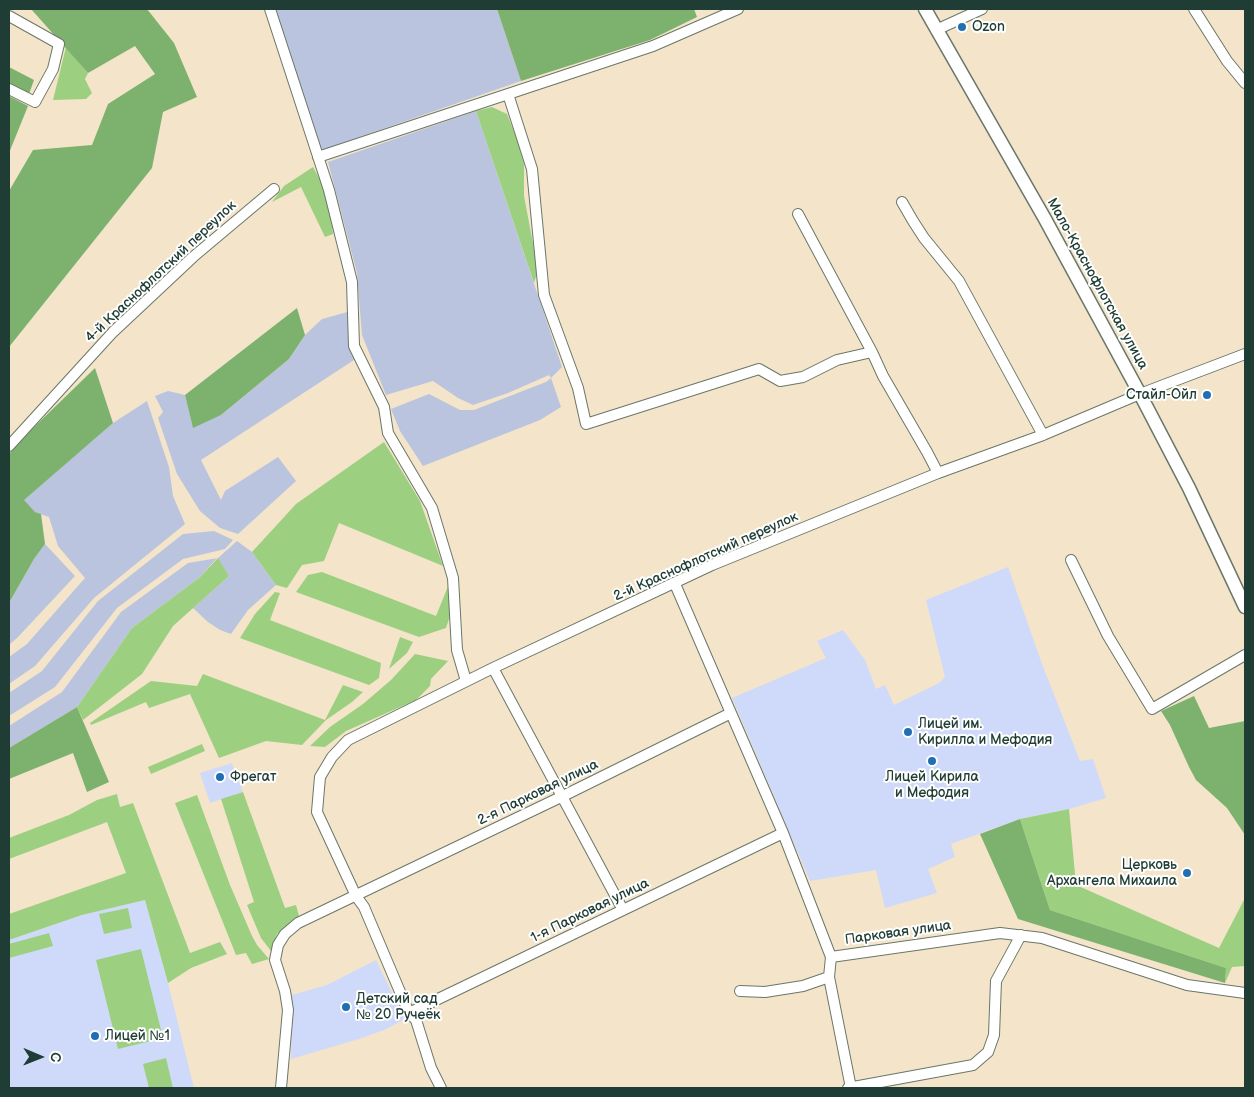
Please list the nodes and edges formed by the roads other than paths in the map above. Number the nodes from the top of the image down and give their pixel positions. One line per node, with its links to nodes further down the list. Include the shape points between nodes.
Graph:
1 (270, 9): 11 (street)
2 (738, 9): 10 (street, via 653,46)
3 (924, 9): 7 (street, Мало-Краснофлотская улица)
4 (982, 9): 7 (street)
5 (1194, 9): 8 (street)
6 (9, 16): 9 (street, via 59,44 53,69 35,102)
7 (936, 30): 17 (street, Мало-Краснофлотская улица)
8 (1245, 83)
9 (9, 89)
10 (508, 94): 11 (street); 15 (street, via 532,169 544,295 578,388 586,424 759,369 780,382 803,377 837,360)
11 (318, 156): 26 (street, via 352,282 354,346 384,407 388,433 432,508 453,578 457,650)
12 (274, 189): 19 (street, 4-й Краснофлотский переулок, via 113,332)
13 (902, 202): 18 (street, via 912,222 960,281)
14 (798, 214): 15 (street)
15 (872, 352): 20 (street)
16 (1245, 354): 17 (street, 2-й Краснофлотский переулок)
17 (1140, 394): 18 (street, 2-й Краснофлотский переулок); 23 (street, Мало-Краснофлотская улица)
18 (1043, 435): 20 (street, 2-й Краснофлотский переулок)
19 (9, 446)
20 (938, 473): 22 (street, 2-й Краснофлотский переулок, via 712,565)
21 (1071, 560): 24 (street, via 1108,636 1152,709)
22 (675, 584): 25 (street, 2-й Краснофлотский переулок); 27 (street, Парковая улица)
23 (1245, 607)
24 (1245, 655)
25 (492, 668): 26 (street, 2-й Краснофлотский переулок); 28 (street)
26 (466, 681): 30 (street, 2-й Краснофлотский переулок, via 348,740 332,757 320,778 317,812)
27 (731, 713): 28 (street, 2-я Парковая улица); 29 (street, Парковая улица)
28 (563, 796): 30 (street, 2-я Парковая улица); 31 (street)
29 (783, 833): 31 (street, 1-я Парковая улица); 33 (street, Парковая улица)
30 (356, 896): 37 (street, 2-й Краснофлотский переулок, via 364,907); 38 (street, 2-я Парковая улица, via 298,923 278,945 275,960 286,991 288,1010)
31 (623, 910): 37 (street, 1-я Парковая улица)
32 (1020, 935): 33 (street, Парковая улица, via 1000,933); 36 (street, Парковая улица, via 1051,941 1187,985); 40 (street, via 996,981 994,1035 988,1052 973,1065)
33 (831, 957): 34 (street)
34 (829, 977): 35 (street, via 804,986); 40 (street)
35 (740, 992)
36 (1245, 993)
37 (409, 1013): 39 (street, 2-й Краснофлотский переулок, via 416,1020)
38 (281, 1088)
39 (441, 1088)
40 (850, 1088)

